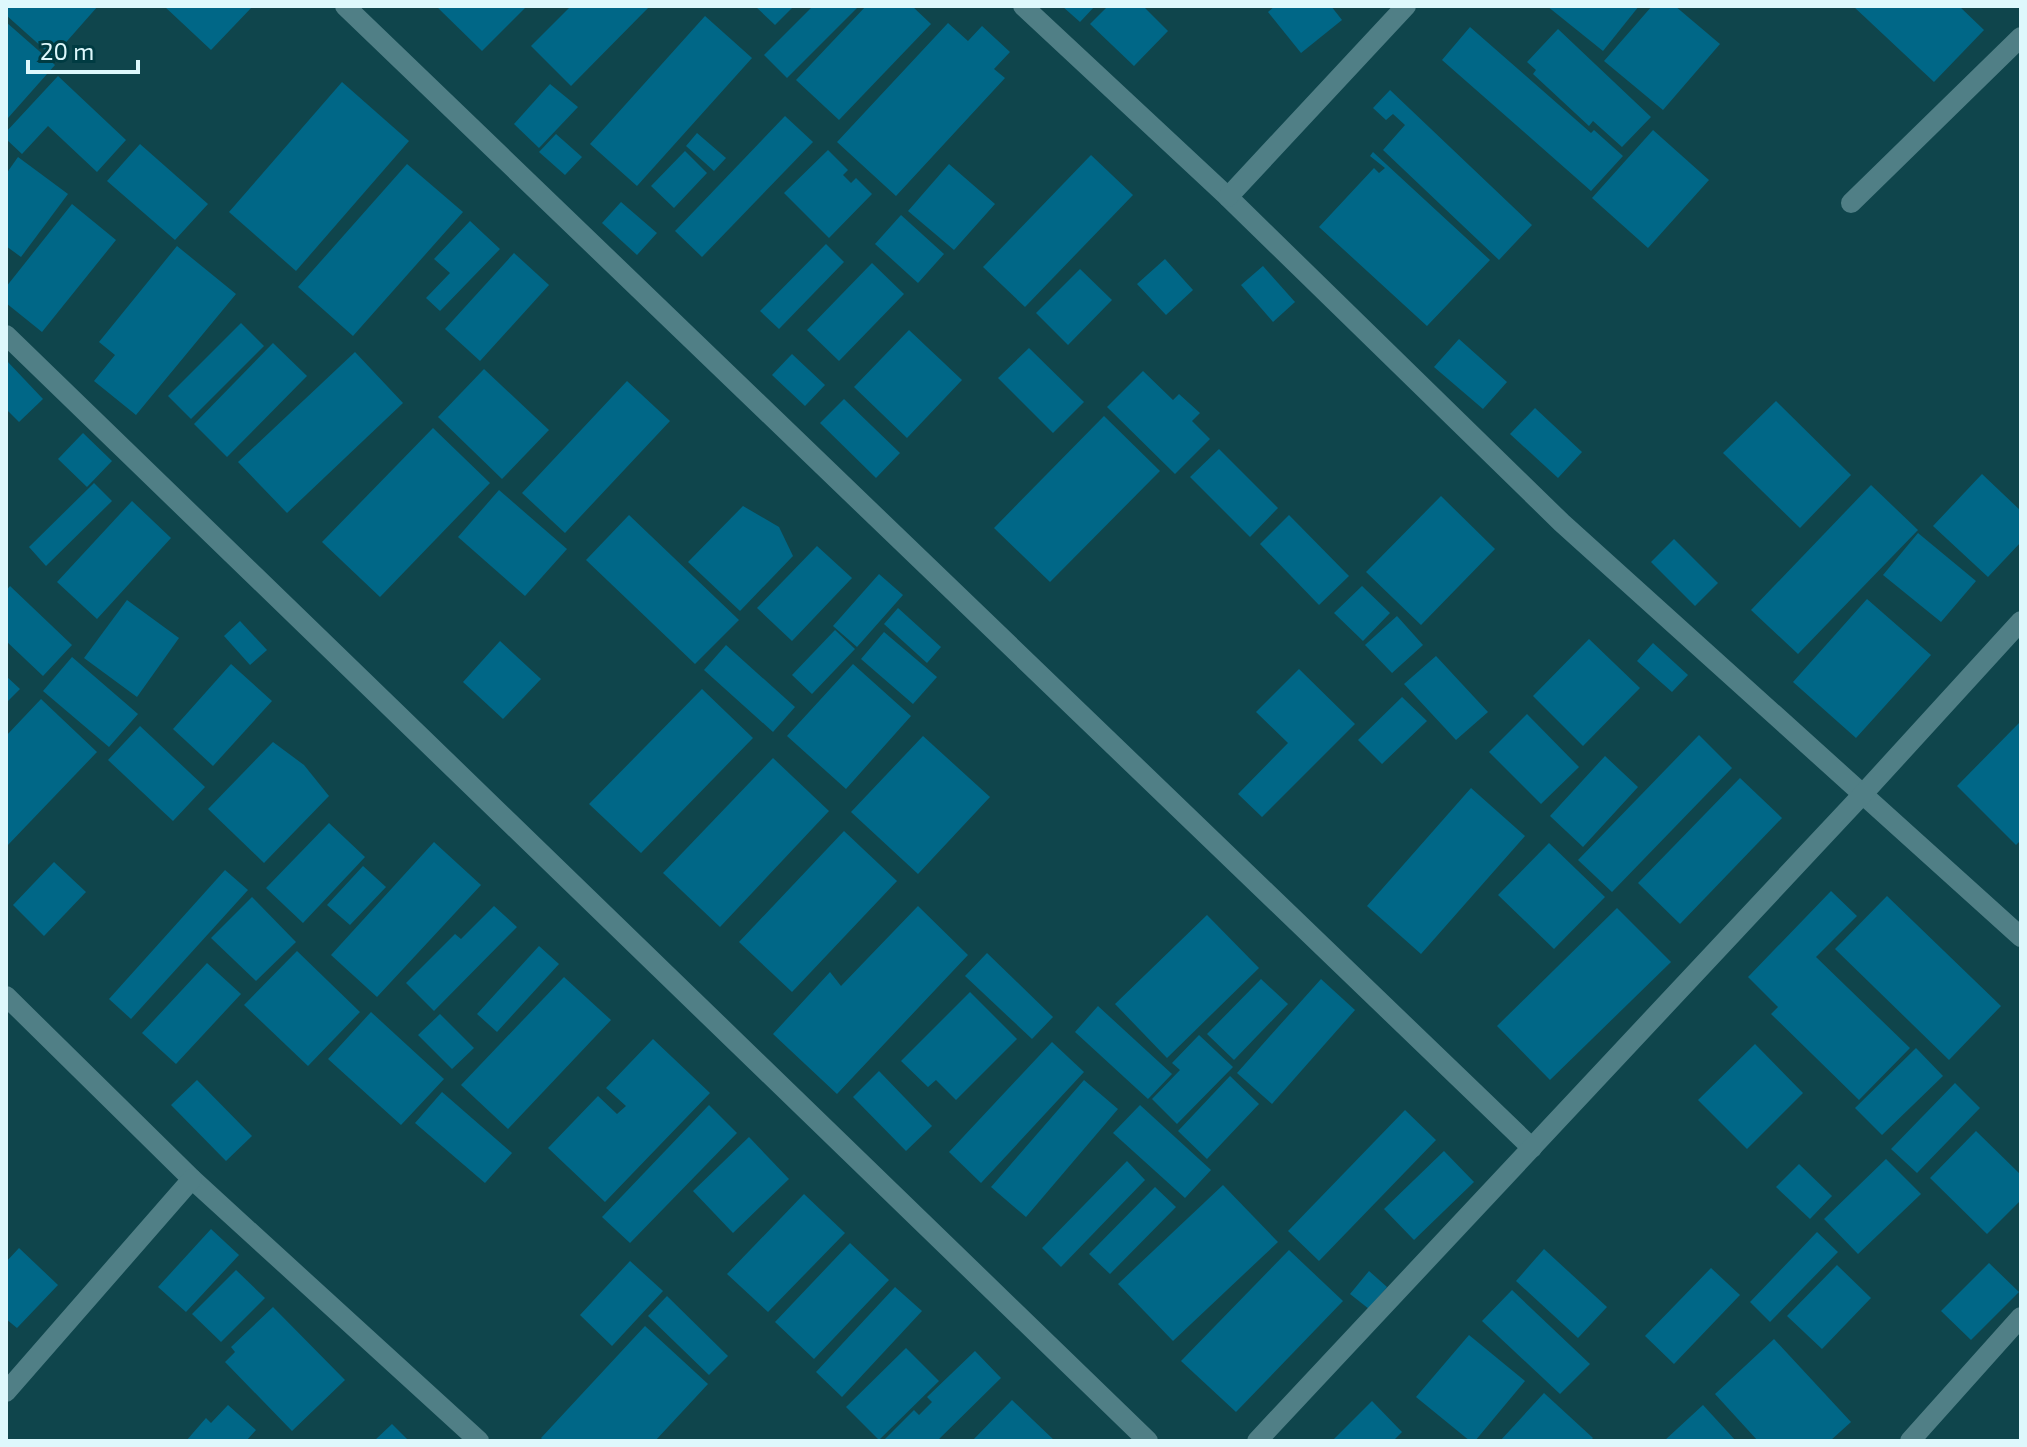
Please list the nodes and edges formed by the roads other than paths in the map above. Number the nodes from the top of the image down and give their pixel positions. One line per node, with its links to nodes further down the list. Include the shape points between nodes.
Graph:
1 (345, 6): 12 (street)
2 (1023, 6): 5 (street)
3 (1406, 6): 5 (street)
4 (2021, 37): 6 (street)
5 (1228, 197): 9 (street, via 1562,523)
6 (1851, 203)
7 (6, 335): 17 (street)
8 (2021, 621): 9 (street)
9 (1862, 795): 10 (street); 12 (street)
10 (2021, 937)
11 (6, 996): 13 (street)
12 (1532, 1148): 18 (street)
13 (192, 1179): 15 (street); 16 (street)
14 (2021, 1317): 19 (street)
15 (6, 1392)
16 (479, 1441)
17 (1148, 1441)
18 (1257, 1441)
19 (1910, 1441)

